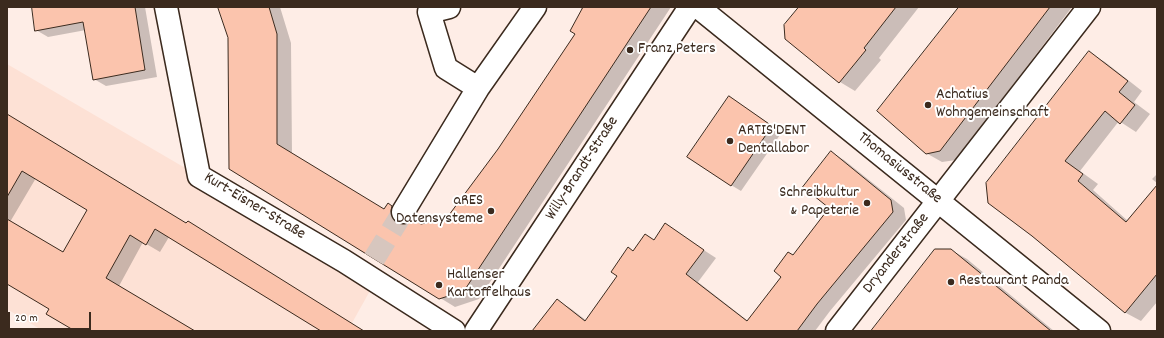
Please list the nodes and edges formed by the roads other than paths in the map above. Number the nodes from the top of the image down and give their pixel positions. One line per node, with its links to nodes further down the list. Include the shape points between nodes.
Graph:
1 (166, 7): 10 (street, Kurt-Eisner-Straße, via 199,176 344,261 369,266)
2 (449, 7): 7 (street, via 429,12 446,68)
3 (690, 7): 11 (street, Willy-Brandt-Straße)
4 (698, 7): 8 (street, Thomasiusstraße)
5 (1089, 7): 8 (street, Dryanderstraße)
6 (531, 8): 7 (street)
7 (478, 88): 9 (street)
8 (938, 201): 12 (street, Dryanderstraße); 13 (street, Thomasiusstraße)
9 (403, 212)
10 (454, 331)
11 (476, 331)
12 (837, 331)
13 (1099, 331)

